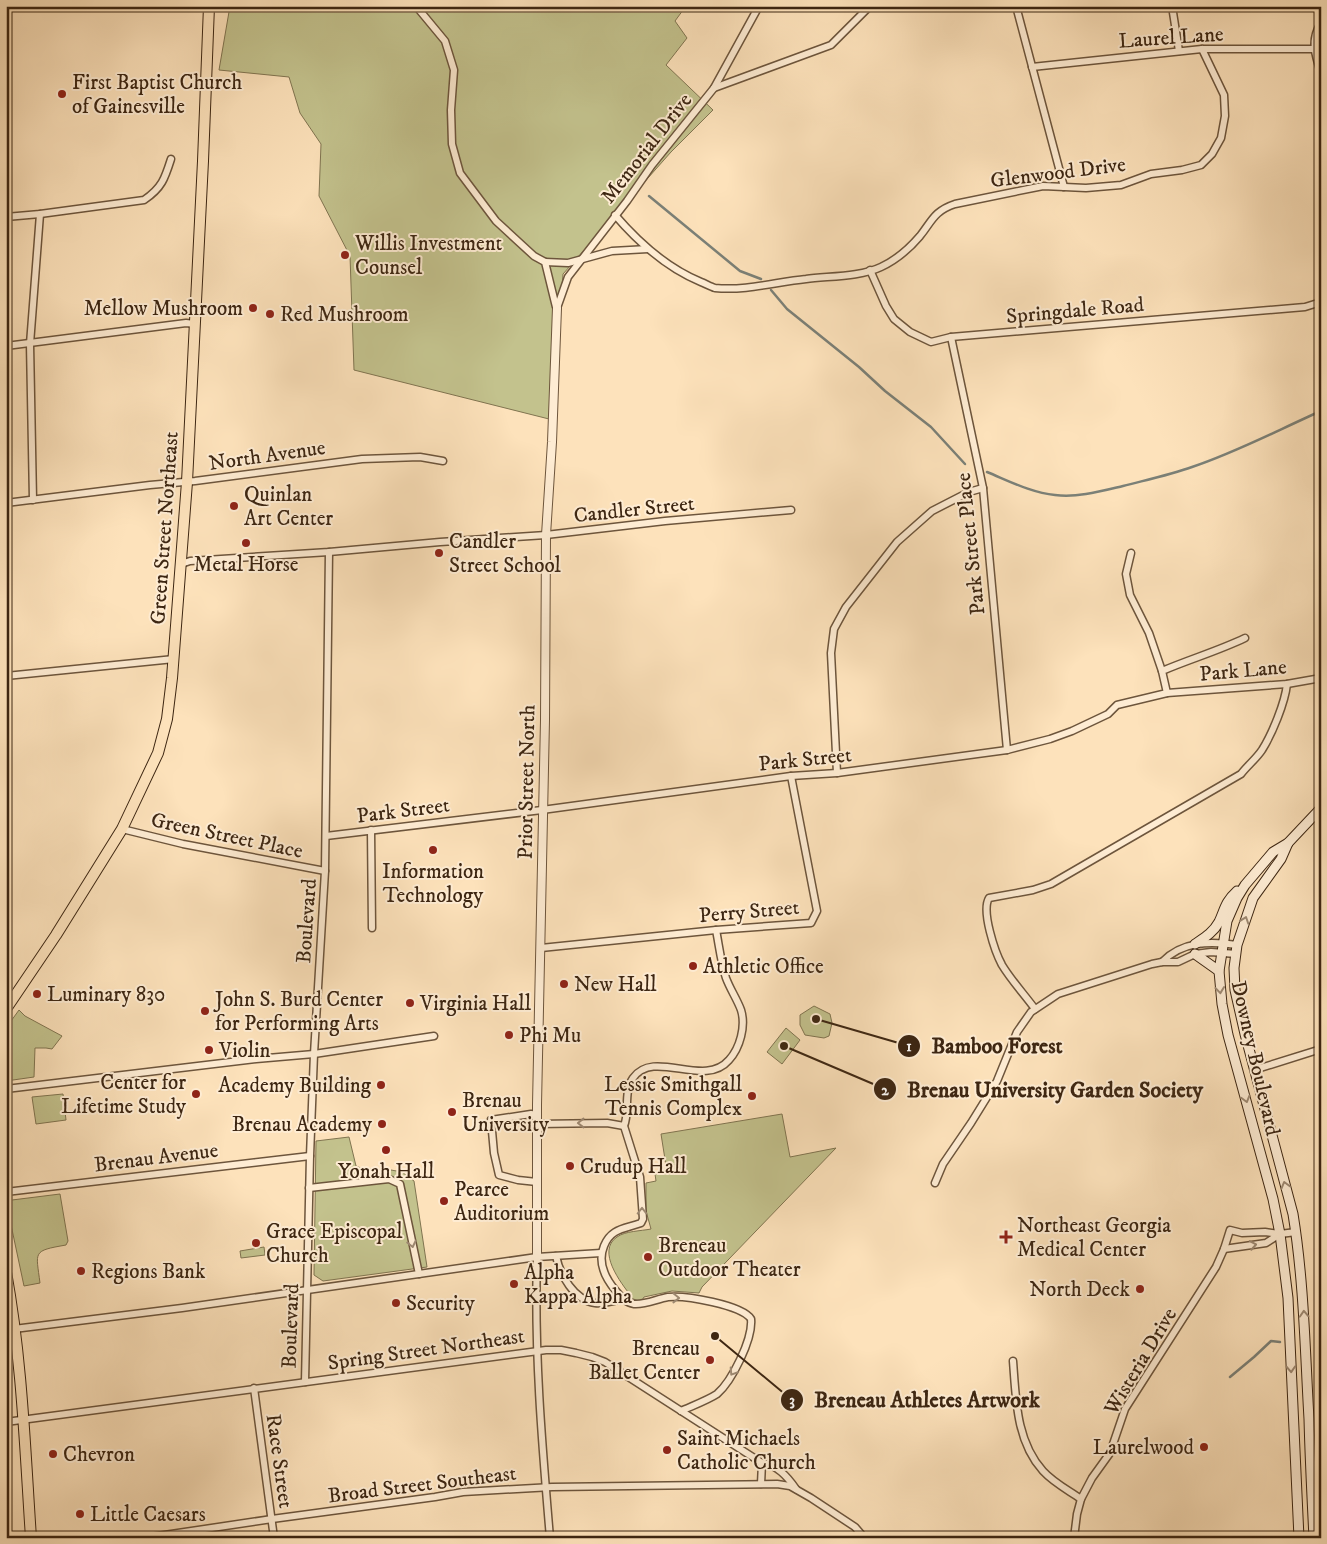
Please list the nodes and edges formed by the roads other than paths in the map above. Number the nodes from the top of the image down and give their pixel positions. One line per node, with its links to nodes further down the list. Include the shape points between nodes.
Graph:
1 (209, 6): 25 (highway, Green Street Northeast)
2 (416, 6): 21 (street, via 445,40 454,70 452,144 460,173 496,220 534,256)
3 (759, 6): 13 (street, Memorial Drive)
4 (870, 6): 13 (street, via 831,45)
5 (1016, 6): 11 (street)
6 (1172, 6): 10 (street)
7 (1321, 23): 9 (street, via 1316,30)
8 (1202, 49): 9 (street, Laurel Lane); 10 (street, Laurel Lane); 15 (street, Glenwood Drive, via 1224,96 1225,116 1221,138 1201,165 1151,174 1121,185)
9 (1313, 49): 12 (street)
10 (1180, 51): 11 (street, Laurel Lane)
11 (1032, 67): 15 (street)
12 (1321, 73)
13 (714, 88): 17 (street, Memorial Drive)
14 (171, 159): 16 (street, via 163,182 144,200)
15 (1064, 187): 22 (street, Glenwood Drive, via 1043,186 944,208 905,252 881,268)
16 (40, 214): 18 (street); 27 (street)
17 (615, 215): 19 (street, Glenwood Drive); 20 (street, Memorial Drive)
18 (6, 218)
19 (648, 249): 20 (street, via 612,251); 22 (street, Glenwood Drive, via 685,275 714,288 756,287)
20 (582, 260): 21 (street); 24 (street, Memorial Drive, via 568,277)
21 (545, 262): 24 (street)
22 (870, 270): 26 (street, Springdale Road, via 886,306 904,328 931,342)
23 (1321, 302): 26 (street, Springdale Road, via 1305,307)
24 (557, 308): 35 (street, Prior Street North)
25 (195, 324): 27 (street); 30 (highway, Green Street Northeast)
26 (951, 337): 31 (street, Park Street Place)
27 (30, 344): 28 (street); 32 (street)
28 (6, 346)
29 (443, 461): 30 (street, North Avenue, via 362,459)
30 (187, 482): 32 (street, North Avenue); 38 (highway, Green Street Northeast)
31 (983, 488): 46 (street, Park Street Place); 47 (street, via 932,511 898,542 846,607 834,629 831,653)
32 (33, 500): 33 (street, North Avenue)
33 (6, 503)
34 (791, 510): 35 (street, Candler Street)
35 (546, 535): 36 (street, Candler Street); 50 (street, Prior Street North)
36 (329, 552): 38 (street, Candler Street, via 190,560); 53 (street, Boulevard)
37 (1131, 553): 41 (street, via 1126,574 1130,595 1149,633)
38 (181, 564): 40 (highway, Green Street Northeast)
39 (1245, 638): 41 (street)
40 (174, 659): 42 (street); 51 (highway, Green Street Northeast, via 162,739)
41 (1162, 671): 45 (street)
42 (6, 676)
43 (1321, 678): 44 (street, Park Lane)
44 (1287, 684): 45 (street, Park Lane); 67 (street, via 1267,740 1240,774 1051,884 989,898 986,913 1002,964)
45 (1167, 692): 46 (street, Park Street, via 1117,705 1108,714 1072,731)
46 (1007, 750): 47 (street, Park Street)
47 (837, 773): 48 (street, Park Street)
48 (791, 776): 50 (street, Park Street); 58 (street, Perry Street, via 817,911 811,923)
49 (1321, 808): 54 (main road)
50 (542, 810): 52 (street, Park Street); 60 (street, Prior Street North)
51 (122, 829): 55 (street, Green Street Place); 66 (highway, Green Street Northeast)
52 (371, 830): 53 (street, Park Street); 57 (street)
53 (326, 836): 55 (street, Boulevard)
54 (1288, 842): 56 (main road, Downey Boulevard, via 1273,852); 62 (main road, Downey Boulevard, one-way to 54, via 1253,898 1281,859)
55 (325, 871): 71 (street, Boulevard)
56 (1245, 885): 59 (main road, via 1225,904 1218,923 1208,936); 61 (main road, Downey Boulevard, via 1231,909)
57 (372, 928)
58 (716, 930): 60 (street, Perry Street); 78 (street, via 726,977 741,1011 742,1031 738,1047 729,1061 713,1071 656,1066 642,1071 634,1078 627,1095 628,1117)
59 (1195, 944): 61 (street); 64 (street, via 1171,952)
60 (541, 948): 76 (street, Prior Street North)
61 (1222, 948): 62 (street); 63 (street); 65 (main road, Downey Boulevard)
62 (1236, 950): 72 (main road, Downey Boulevard, via 1235,990)
63 (1195, 954): 64 (street, via 1178,962); 65 (main road)
64 (1162, 962): 67 (street, via 1058,994)
65 (1219, 970): 70 (main road, Downey Boulevard, one-way to 70, via 1222,1004)
66 (6, 1009)
67 (1035, 1009): 81 (street, via 1017,1032 997,1081)
68 (434, 1036): 71 (street)
69 (1321, 1049): 72 (street)
70 (1233, 1052): 72 (main road); 73 (main road, Downey Boulevard)
71 (314, 1054): 74 (street); 79 (street, Boulevard)
72 (1254, 1070): 75 (main road, Downey Boulevard)
73 (1239, 1076): 75 (main road); 85 (main road, Downey Boulevard, one-way to 85)
74 (6, 1089)
75 (1260, 1093): 84 (main road, Downey Boulevard, one-way to 75)
76 (537, 1115): 77 (street, Prior Street North); 80 (street, via 491,1120 499,1175)
77 (537, 1124): 78 (street, one-way to 77, via 607,1123); 80 (street, Prior Street North)
78 (624, 1126): 87 (street, one-way to 78, via 612,1234 641,1223 643,1219 640,1178)
79 (310, 1156): 82 (street, Boulevard); 83 (street, Brenau Avenue)
80 (537, 1182): 89 (street, Prior Street North)
81 (934, 1183)
82 (309, 1188): 91 (street, one-way to 91, via 389,1180 400,1184); 92 (street, Boulevard)
83 (6, 1192)
84 (1296, 1232): 85 (street); 115 (main road, Downey Boulevard, one-way to 84, via 1306,1337)
85 (1280, 1234): 86 (street, one-way to 85, via 1266,1242); 86 (street, Wisteria Drive, via 1230,1230); 114 (main road, Downey Boulevard, one-way to 114, via 1288,1298)
86 (1224, 1249): 106 (street, Wisteria Drive, via 1198,1297 1125,1409 1110,1453)
87 (601, 1254): 88 (street); 93 (street, via 608,1283)
88 (556, 1256): 89 (street); 93 (street, via 563,1277 585,1300 604,1303)
89 (537, 1257): 91 (street); 95 (street)
90 (6, 1272): 94 (highway)
91 (419, 1274): 92 (street)
92 (306, 1289): 94 (street); 97 (street, Boulevard)
93 (622, 1299): 99 (street, one-way to 99, via 640,1304 670,1297 710,1301 744,1313 751,1320 750,1335 738,1364 717,1393)
94 (10, 1330): 100 (highway)
95 (536, 1351): 97 (street, Spring Street Northeast); 99 (street, Spring Street Northeast, via 561,1350 592,1356); 104 (street)
96 (1012, 1361): 106 (street, via 1017,1411 1029,1451 1043,1471)
97 (305, 1382): 98 (street, Spring Street Northeast)
98 (254, 1388): 100 (street, Spring Street Northeast); 107 (street, Race Street)
99 (681, 1412): 102 (street, Spring Street Northeast)
100 (22, 1420): 101 (street, Spring Street Northeast); 108 (highway)
101 (6, 1422)
102 (762, 1463): 103 (street); 105 (street, Spring Street Northeast, via 770,1464 788,1476)
103 (761, 1484): 104 (street, Broad Street Southeast); 105 (street, Broad Street Southeast)
104 (546, 1487): 107 (street, Broad Street Southeast, via 463,1492); 111 (street)
105 (796, 1488): 112 (street, Spring Street Northeast, via 855,1527)
106 (1081, 1499): 113 (street, Wisteria Drive)
107 (272, 1518): 109 (street, Broad Street Southeast); 110 (street, Race Street)
108 (31, 1538)
109 (144, 1538)
110 (274, 1538)
111 (550, 1538)
112 (861, 1538)
113 (1074, 1538)
114 (1299, 1538)
115 (1314, 1538)

